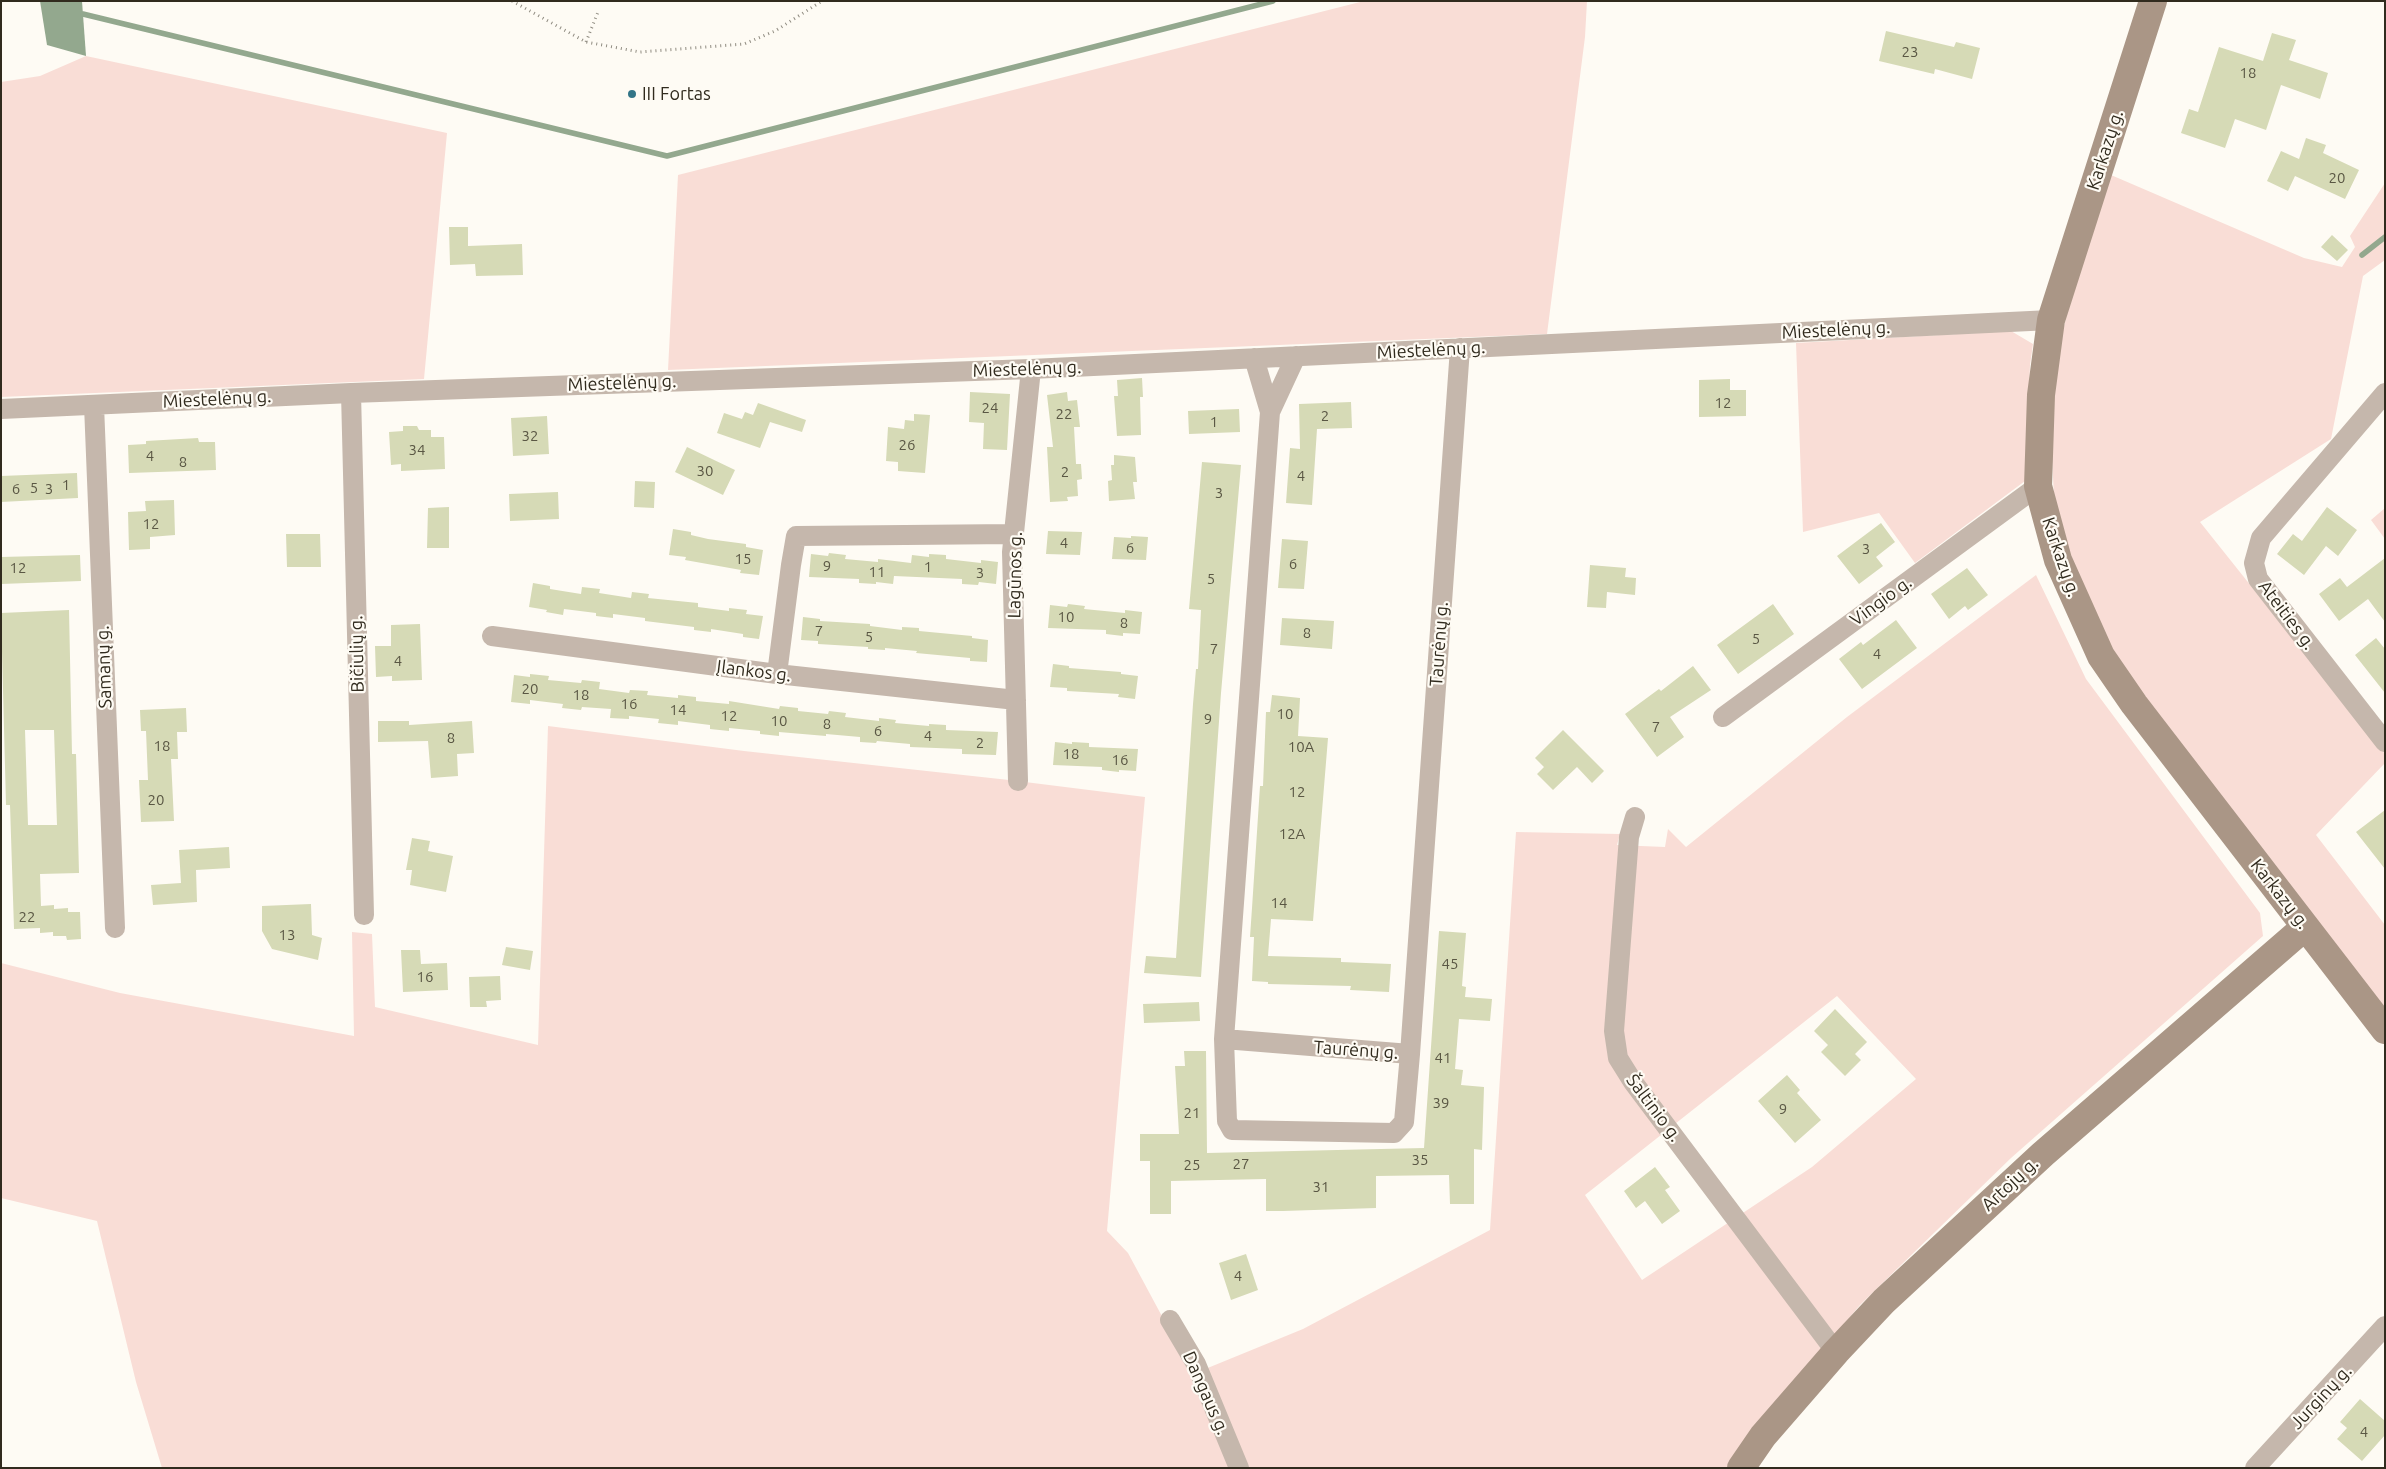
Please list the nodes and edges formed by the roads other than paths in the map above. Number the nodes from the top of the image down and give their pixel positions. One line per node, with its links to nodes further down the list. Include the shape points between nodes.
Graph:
1 (2154, 1): 2 (main road, Karkazų g.)
2 (2052, 320): 3 (street, Miestelėnų g.); 12 (main road, Karkazų g., via 2041,394)
3 (1460, 348): 4 (street, Miestelėnų g.); 26 (street, Taurėnų g.)
4 (1296, 356): 5 (street, Miestelėnų g.); 11 (street)
5 (1254, 358): 6 (street, Miestelėnų g.); 11 (street)
6 (1031, 369): 7 (street, Miestelėnų g.); 13 (street, Lagūnos g.)
7 (351, 393): 9 (street, Miestelėnų g.); 21 (street, Bičiulių g.)
8 (2385, 393): 18 (street, Ateities g., via 2261,538 2254,563 2258,579)
9 (94, 405): 10 (street, Miestelėnų g.); 23 (street, Samanų g.)
10 (1, 409)
11 (1270, 412): 25 (street)
12 (2038, 486): 17 (street, Vingio g.); 22 (main road, Karkazų g., via 2058,560 2102,656 2134,704)
13 (1014, 534): 15 (street, via 796,536); 16 (street, Lagūnos g.)
14 (492, 636): 15 (street, Įlankos g.)
15 (778, 674): 16 (street, Įlankos g.)
16 (1016, 700): 19 (street, Lagūnos g.)
17 (1723, 717)
18 (2385, 742)
19 (1018, 781)
20 (1635, 817): 29 (street, Šaltinio g., via 1629,837 1614,1031 1618,1058)
21 (364, 915)
22 (2305, 927): 24 (main road, Karkazų g.); 29 (main road, Artojų g., via 2043,1154 1884,1301)
23 (115, 928)
24 (2385, 1030)
25 (1224, 1040): 26 (street, Taurėnų g.); 26 (street, via 1227,1121 1232,1130 1394,1133 1404,1122)
26 (1410, 1054)
27 (1170, 1320): 30 (street, Dangaus g., via 1196,1364)
28 (2385, 1326): 32 (street, Jurginų g.)
29 (1836, 1352): 31 (main road, Artojų g., via 1763,1436)
30 (1239, 1468)
31 (1742, 1468)
32 (2255, 1468)

